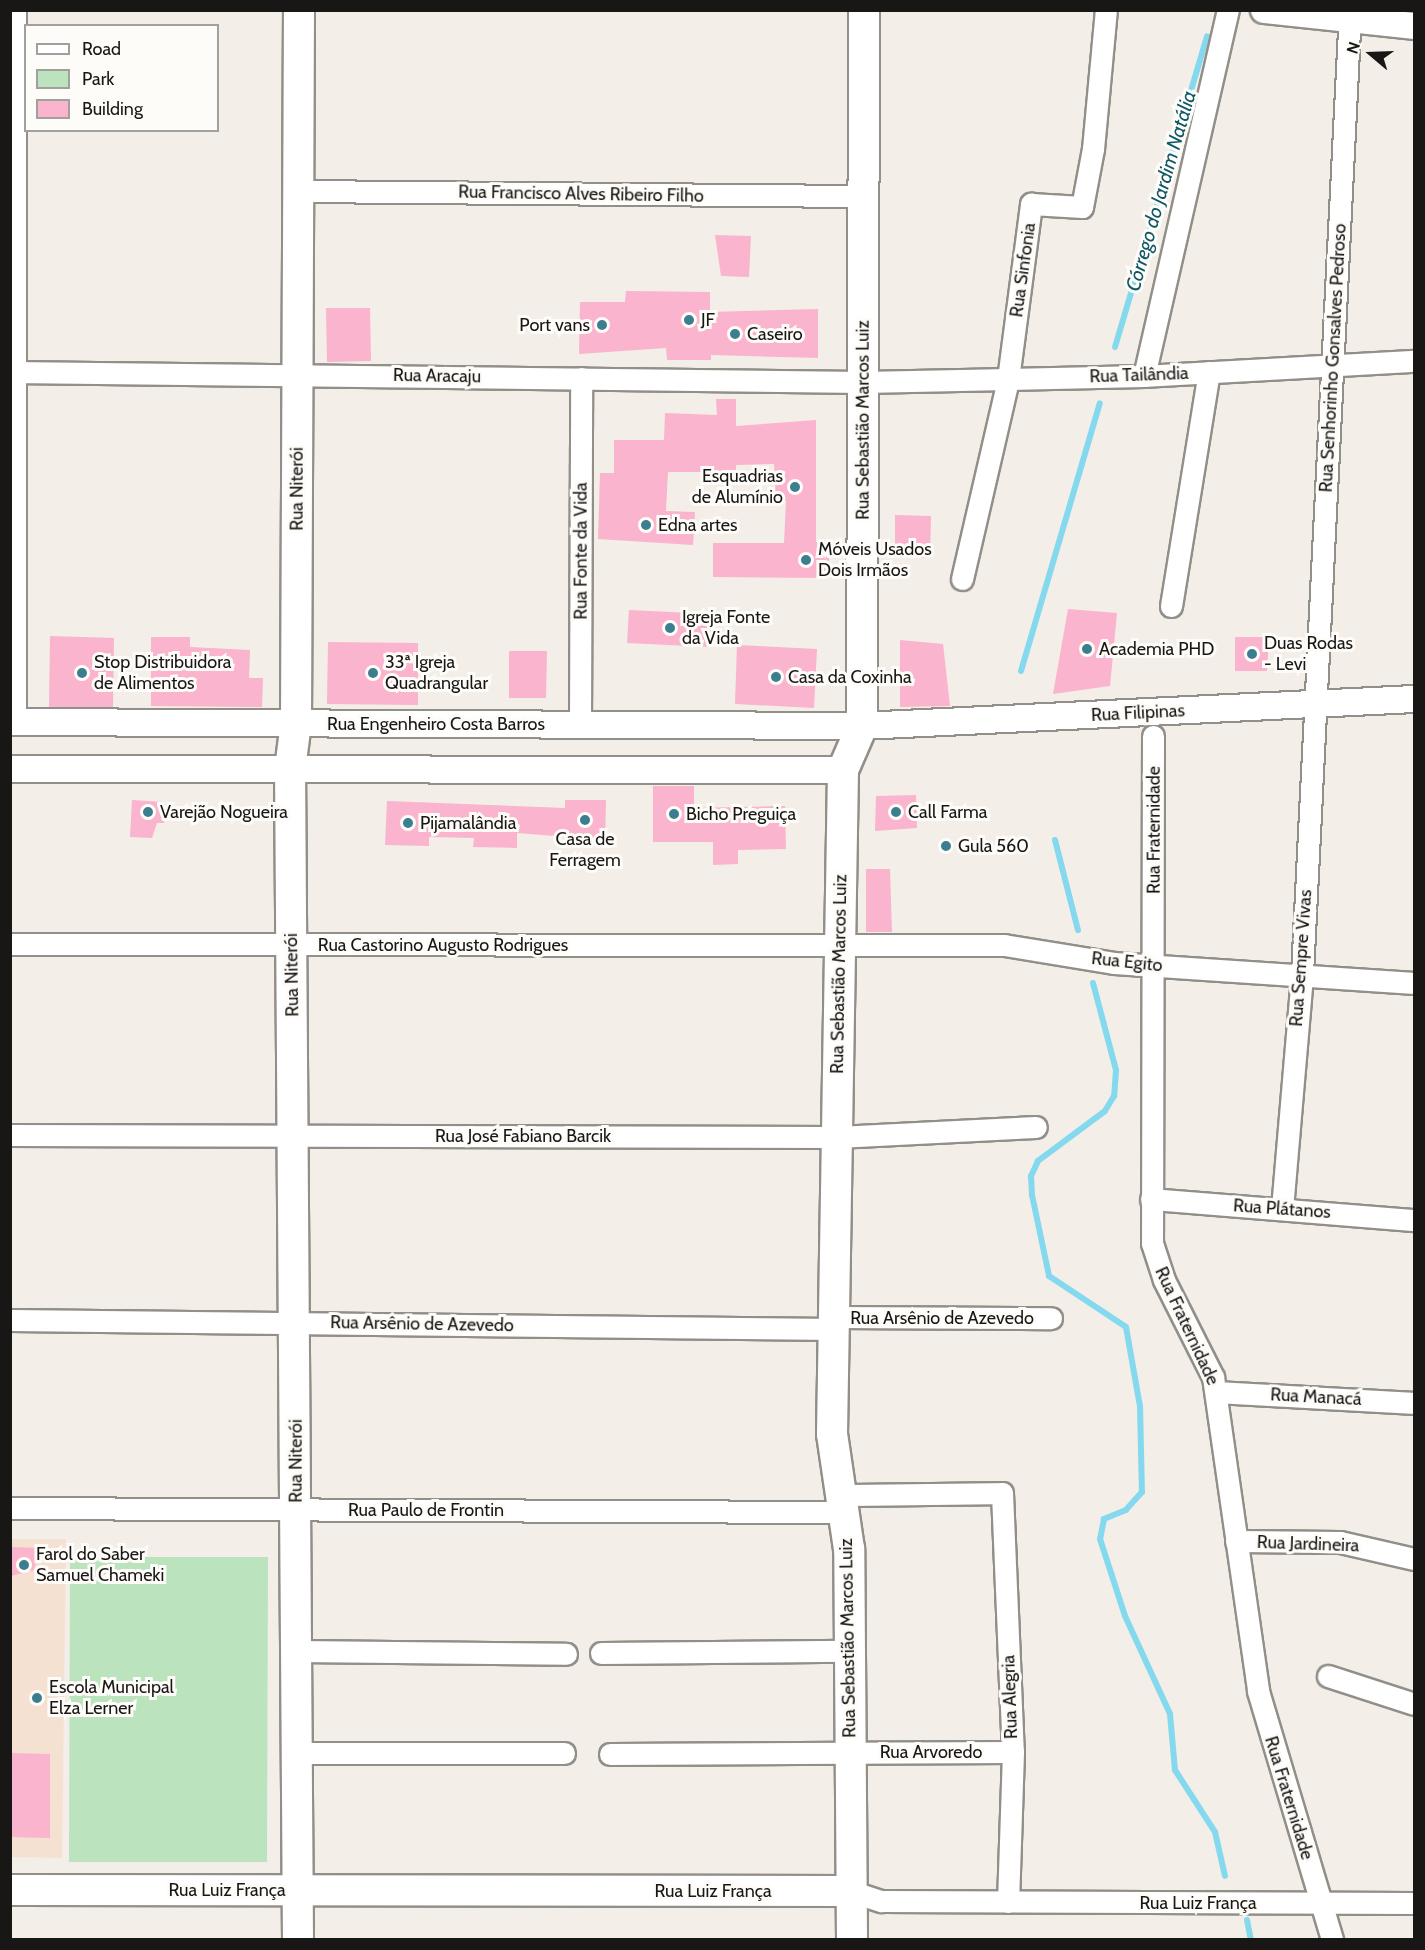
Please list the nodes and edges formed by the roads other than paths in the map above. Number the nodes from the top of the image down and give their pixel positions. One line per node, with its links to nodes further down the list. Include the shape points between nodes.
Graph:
1 (15, 10): 13 (street)
2 (299, 10): 9 (main road, Rua Niterói)
3 (864, 10): 10 (main road, Rua Sebastião Marcos Luiz)
4 (1106, 10): 18 (street, Rua Sinfonia, via 1093,149 1082,207 1031,204)
5 (1228, 10): 16 (street)
6 (1264, 10): 7 (street)
7 (1350, 15): 8 (street); 12 (street, Rua Senhorinho Gonsalves Pedroso)
8 (1414, 26)
9 (298, 191): 10 (street, Rua Francisco Alves Ribeiro Filho); 15 (main road, Rua Niterói)
10 (863, 196): 19 (main road, Rua Sebastião Marcos Luiz)
11 (1414, 361): 12 (street, Rua Tailândia)
12 (1333, 365): 14 (street, Rua Tailândia); 23 (street, Rua Senhorinho Gonsalves Pedroso)
13 (13, 372): 15 (street, Rua Aracaju); 24 (street)
14 (1209, 372): 16 (street, Rua Tailândia); 21 (street)
15 (297, 375): 17 (street, Rua Aracaju); 25 (main road, Rua Niterói)
16 (1144, 376): 18 (street, Rua Tailândia)
17 (581, 378): 19 (street, Rua Aracaju); 26 (street, Rua Fonte da Vida)
18 (1008, 379): 19 (street, Rua Tailândia); 20 (street, Rua Sinfonia)
19 (863, 382): 27 (main road, Rua Sebastião Marcos Luiz)
20 (962, 579)
21 (1171, 606)
22 (1414, 699): 23 (street, Rua Filipinas)
23 (1315, 705): 27 (street, Rua Filipinas); 36 (street, Rua Sempre Vivas)
24 (13, 722): 25 (street, Rua Engenheiro Costa Barros)
25 (296, 723): 26 (street, Rua Engenheiro Costa Barros); 30 (main road, Rua Niterói)
26 (580, 724): 27 (street, Rua Engenheiro Costa Barros)
27 (862, 726): 31 (main road, Rua Sebastião Marcos Luiz)
28 (1153, 736): 35 (street, Rua Fraternidade)
29 (10, 769): 30 (street)
30 (290, 769): 31 (street); 33 (main road, Rua Niterói)
31 (843, 770): 34 (main road, Rua Sebastião Marcos Luiz)
32 (10, 944): 33 (street, Rua Castorino Augusto Rodrigues)
33 (292, 944): 34 (street, Rua Castorino Augusto Rodrigues); 40 (main road, Rua Niterói)
34 (840, 946): 35 (street, Rua Egito, via 1022,946); 41 (main road, Rua Sebastião Marcos Luiz)
35 (1154, 965): 36 (street, Rua Egito); 42 (street, Rua Fraternidade)
36 (1302, 974): 37 (street, Rua Egito); 43 (street, Rua Sempre Vivas)
37 (1414, 983)
38 (1036, 1127): 41 (street, Rua José Fabiano Barcik)
39 (10, 1135): 40 (street, Rua José Fabiano Barcik)
40 (294, 1136): 41 (street, Rua José Fabiano Barcik); 47 (main road, Rua Niterói)
41 (837, 1137): 48 (main road, Rua Sebastião Marcos Luiz)
42 (1150, 1199): 43 (street, Rua Plátanos); 49 (street, Rua Fraternidade, via 1156,1262)
43 (1282, 1209): 44 (street, Rua Plátanos)
44 (1414, 1220)
45 (1051, 1318): 48 (street, Rua Arsênio de Azevedo)
46 (10, 1320): 47 (street, Rua Arsênio de Azevedo)
47 (295, 1323): 48 (street, Rua Arsênio de Azevedo); 54 (main road, Rua Niterói)
48 (834, 1323): 52 (main road, Rua Sebastião Marcos Luiz, via 833,1454)
49 (1217, 1392): 50 (street, Rua Manacá); 55 (street, Rua Fraternidade)
50 (1414, 1403)
51 (1002, 1492): 52 (street, Rua Paulo de Frontin); 64 (street, Rua Alegria)
52 (841, 1504): 54 (street, Rua Paulo de Frontin); 58 (main road, Rua Sebastião Marcos Luiz, via 849,1549)
53 (10, 1508): 54 (street, Rua Paulo de Frontin)
54 (296, 1509): 57 (main road, Rua Niterói)
55 (1236, 1541): 56 (street, Rua Jardineira, via 1340,1542); 72 (street, Rua Fraternidade, via 1258,1691)
56 (1414, 1559)
57 (296, 1651): 60 (street); 65 (main road, Rua Niterói)
58 (849, 1651): 59 (street); 63 (main road, Rua Sebastião Marcos Luiz)
59 (602, 1653)
60 (566, 1654)
61 (1328, 1676): 62 (street)
62 (1414, 1704)
63 (850, 1752): 64 (street, Rua Arvoredo); 67 (street, Rua Arvoredo); 70 (main road, Rua Sebastião Marcos Luiz)
64 (1013, 1752): 71 (street, Rua Alegria)
65 (297, 1753): 66 (street); 69 (main road, Rua Niterói)
66 (564, 1753)
67 (610, 1754)
68 (10, 1890): 69 (main road, Rua Luiz França)
69 (297, 1890): 70 (main road, Rua Luiz França); 74 (main road, Rua Niterói)
70 (850, 1891): 71 (street, Rua Luiz França, via 881,1901); 75 (main road, Rua Sebastião Marcos Luiz)
71 (1008, 1902): 72 (street, Rua Luiz França)
72 (1321, 1903): 73 (street, Rua Luiz França); 76 (street, Rua Fraternidade)
73 (1414, 1903)
74 (298, 1940)
75 (852, 1940)
76 (1332, 1940)

